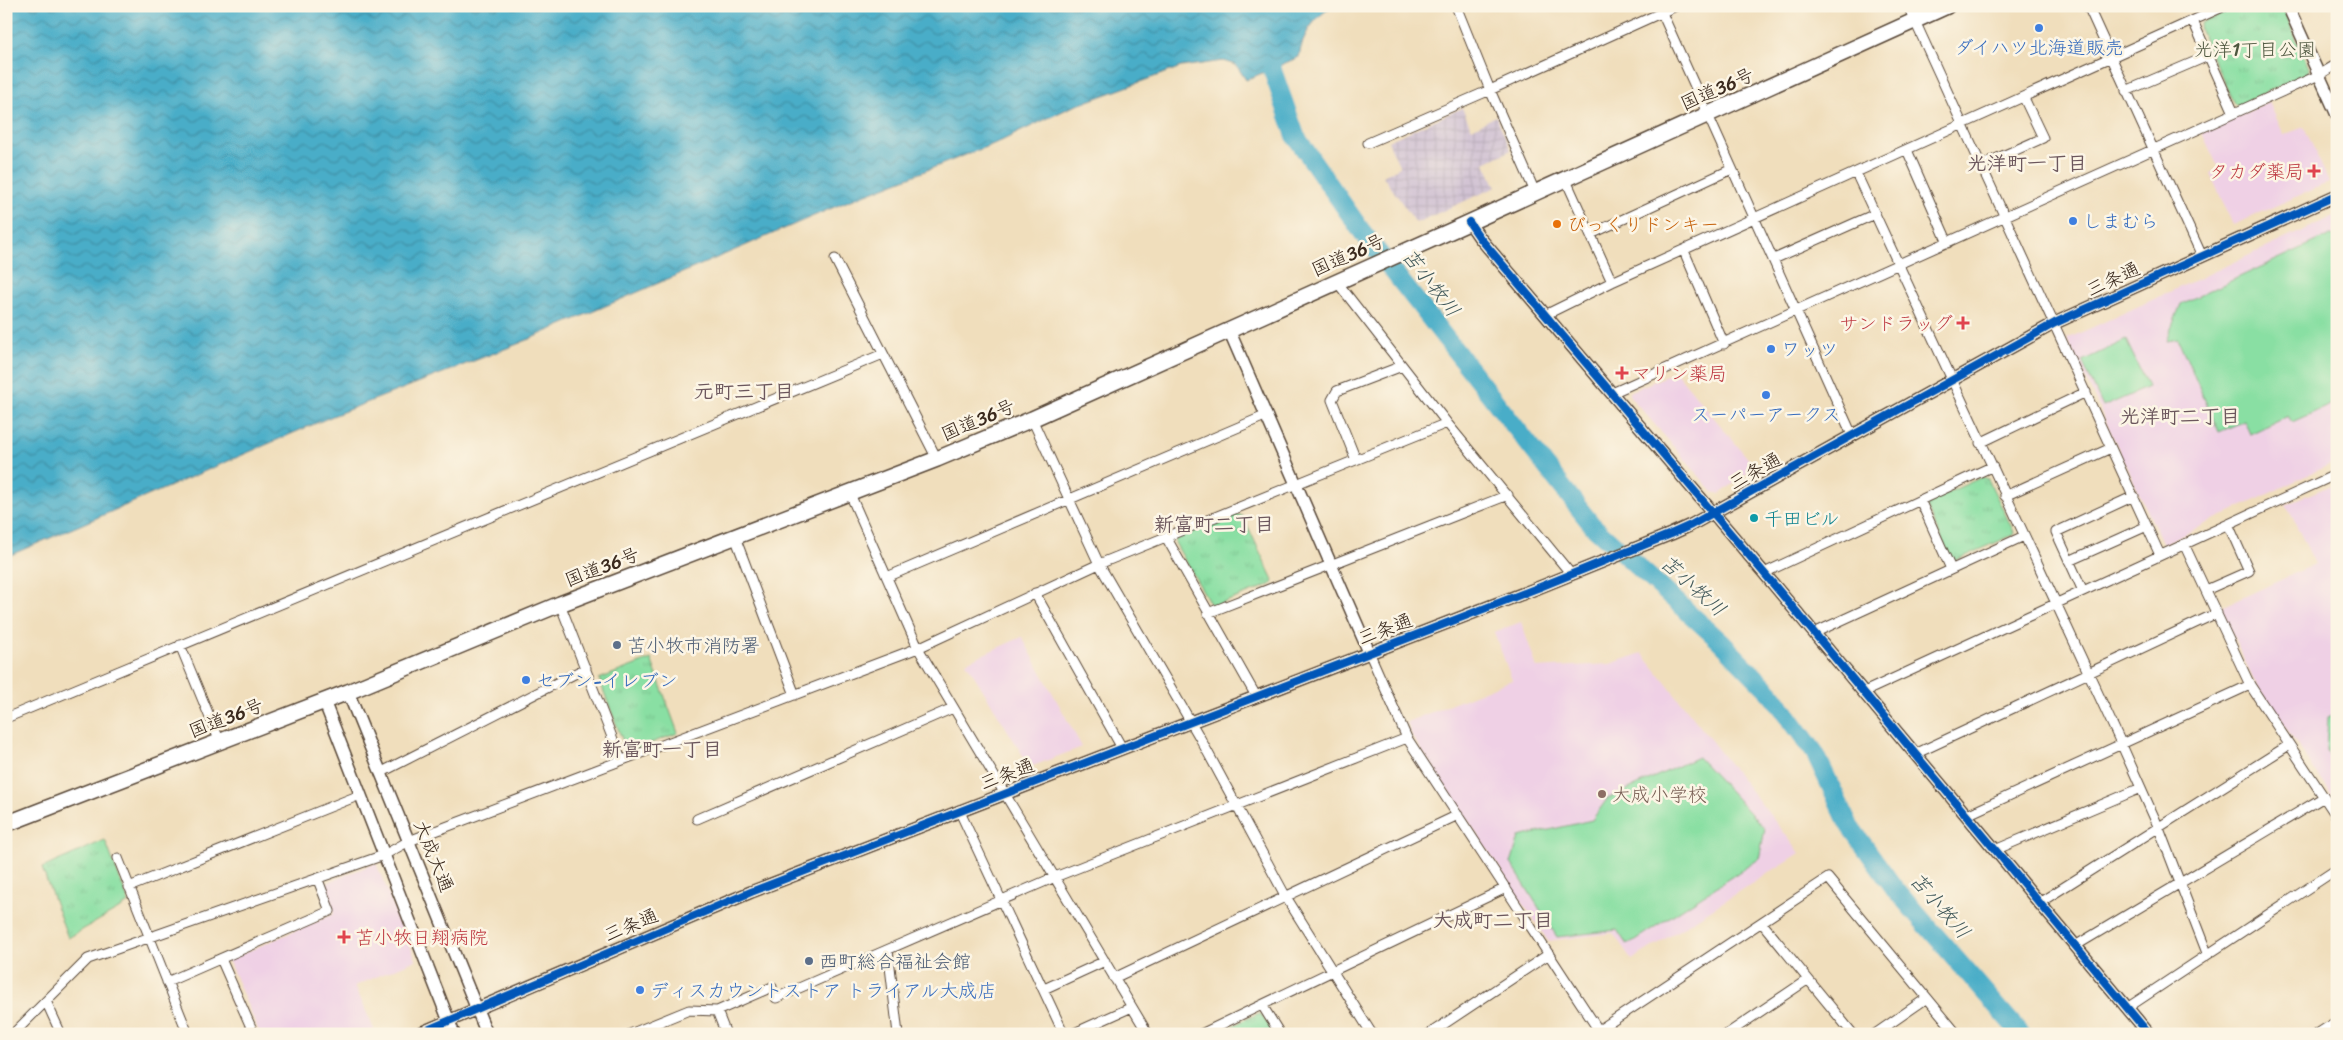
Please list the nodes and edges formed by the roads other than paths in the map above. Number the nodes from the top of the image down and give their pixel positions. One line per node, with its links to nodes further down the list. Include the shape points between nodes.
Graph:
1 (1456, 6): 15 (street)
2 (1676, 6): 8 (street)
3 (1908, 6): 9 (street)
4 (1947, 6): 9 (highway, 国道36号)
5 (2088, 6): 12 (street)
6 (2225, 6): 10 (street)
7 (2288, 6): 14 (street)
8 (1662, 12): 15 (street); 19 (street)
9 (1915, 21): 19 (highway, 国道36号); 21 (street)
10 (2193, 21): 11 (street); 12 (street)
11 (2208, 56): 16 (street); 18 (street)
12 (2111, 58): 16 (street); 17 (street)
13 (2337, 64): 14 (street)
14 (2319, 75): 18 (street); 20 (street)
15 (1490, 90): 22 (street); 29 (street)
16 (2126, 91): 24 (street)
17 (2024, 98): 21 (street); 25 (street, via 2043,138)
18 (2234, 113): 24 (street)
19 (1707, 115): 26 (street); 28 (highway, 国道36号)
20 (2337, 115)
21 (1963, 124): 23 (street); 25 (street)
22 (1368, 142)
23 (1906, 150): 27 (street); 36 (street)
24 (2153, 150): 32 (street); 38 (street)
25 (1982, 165): 32 (street)
26 (1732, 168): 33 (street); 35 (street)
27 (1856, 173): 31 (street); 33 (street)
28 (1565, 178): 29 (highway, 国道36号); 35 (street)
29 (1535, 192): 34 (highway, 国道36号)
30 (2337, 195): 38 (street, 三条通)
31 (1875, 214): 40 (street); 41 (street)
32 (2006, 216): 36 (street); 46 (street)
33 (1756, 218): 37 (street); 40 (street)
34 (1470, 222): 42 (highway, 国道36号); 45 (street)
35 (1591, 234): 43 (street)
36 (1948, 243): 41 (street)
37 (1684, 251): 43 (street); 48 (street)
38 (2202, 256): 46 (street, 三条通)
39 (835, 259): 49 (street)
40 (1774, 259): 44 (street)
41 (1898, 265): 44 (street); 51 (street)
42 (1343, 279): 47 (highway, 国道36号); 50 (street)
43 (1612, 282): 45 (street)
44 (1796, 311): 48 (street); 57 (street)
45 (1545, 315): 53 (street)
46 (2055, 323): 51 (street, 三条通); 52 (street)
47 (1229, 330): 54 (street); 55 (highway, 国道36号)
48 (1724, 344): 53 (street)
49 (883, 354): 60 (street); 94 (street)
50 (1402, 366): 56 (street); 61 (street, via 1333,395 1332,400)
51 (1951, 380): 57 (street, 三条通); 58 (street)
52 (2086, 392): 58 (street); 59 (street)
53 (1612, 393): 71 (street)
54 (1267, 415): 64 (street); 69 (street)
55 (1032, 419): 60 (highway, 国道36号); 69 (street)
56 (1447, 423): 61 (street); 66 (street)
57 (1852, 435): 71 (street, 三条通)
58 (1980, 443): 62 (street)
59 (2112, 448): 67 (street); 68 (street)
60 (937, 459): 65 (highway, 国道36号)
61 (1356, 460): 64 (street)
62 (1991, 467): 67 (street); 70 (street)
63 (2337, 474): 72 (street)
64 (1296, 484): 76 (street); 81 (street)
65 (850, 494): 75 (highway, 国道36号); 85 (street)
66 (1508, 495): 81 (street); 84 (street)
67 (2005, 496): 74 (street)
68 (2134, 496): 73 (street); 79 (street, via 2056,532)
69 (1068, 499): 80 (street); 85 (street)
70 (1920, 500): 82 (street); 83 (street)
71 (1712, 513): 83 (street); 84 (street, 三条通, via 1671,534)
72 (2228, 524): 77 (street); 86 (street, via 2249,571)
73 (2147, 526): 78 (street); 79 (street)
74 (2024, 536): 82 (street); 89 (street)
75 (735, 537): 90 (highway, 国道36号); 102 (street)
76 (1166, 537): 80 (street); 91 (street)
77 (2184, 544): 78 (street); 86 (street)
78 (2160, 555): 87 (street)
79 (2069, 561): 87 (street)
80 (1099, 564): 88 (street); 107 (street)
81 (1332, 566): 91 (street); 96 (street)
82 (1950, 569): 93 (street)
83 (1764, 573): 93 (street)
84 (1570, 574): 96 (street, 三条通)
85 (887, 577): 95 (street)
86 (2206, 590): 92 (street)
87 (2083, 591): 89 (street)
88 (1035, 593): 95 (street); 112 (street)
89 (2056, 603): 98 (street); 101 (street)
90 (560, 604): 97 (street); 100 (highway, 国道36号)
91 (1208, 613): 103 (street)
92 (2217, 613): 98 (street); 99 (street)
93 (1814, 633): 101 (street)
94 (180, 645): 106 (street); 109 (street)
95 (918, 648): 102 (street); 105 (street)
96 (1369, 652): 103 (street, 三条通); 108 (street)
97 (586, 668): 114 (street); 115 (street)
98 (2088, 674): 110 (street); 113 (street)
99 (2250, 685): 110 (street); 111 (street)
100 (348, 692): 104 (highway, 国道36号); 115 (street, 大成大通)
101 (1864, 692): 113 (street)
102 (795, 695): 114 (street)
103 (1256, 696): 107 (street, 三条通)
104 (324, 701): 109 (highway, 国道36号); 118 (street)
105 (953, 708): 117 (street); 125 (street)
106 (6, 718)
107 (1190, 721): 112 (street, 三条通); 120 (street)
108 (1407, 738): 120 (street); 122 (street)
109 (220, 742): 126 (highway, 国道36号)
110 (2121, 743): 116 (street); 123 (street)
111 (2289, 745): 119 (street); 127 (street)
112 (1122, 748): 117 (street, 三条通)
113 (1915, 754): 123 (street)
114 (621, 760): 128 (street)
115 (380, 773): 128 (street, 大成大通)
116 (2141, 788): 127 (street); 129 (street)
117 (1004, 792): 121 (street, 三条通); 133 (street)
118 (360, 795): 130 (street); 136 (street)
119 (2324, 797): 124 (street); 135 (street)
120 (1237, 806): 133 (street); 138 (street)
121 (959, 810): 139 (street); 161 (street, 三条通, via 733,899)
122 (1458, 815): 137 (street); 138 (street)
123 (1967, 815): 129 (street)
124 (2337, 817)
125 (697, 820)
126 (6, 824)
127 (2158, 826): 135 (street); 140 (street)
128 (409, 842): 130 (street); 161 (street, 大成大通)
129 (1995, 850): 140 (street)
130 (384, 855): 134 (street); 163 (street)
131 (118, 858): 136 (street)
132 (2337, 868): 146 (street)
133 (1055, 878): 139 (street); 148 (street)
134 (318, 880): 142 (street); 147 (street, via 330,911)
135 (2180, 882): 143 (street); 146 (street)
136 (129, 886): 142 (street)
137 (1506, 888): 145 (street); 149 (street)
138 (1286, 897): 149 (street); 150 (street)
139 (1002, 901): 144 (street); 154 (street)
140 (2039, 902): 143 (street)
141 (1762, 923): 151 (street); 156 (street, via 1828,878); 166 (street)
142 (149, 938): 152 (street); 157 (street, via 88,959)
143 (2075, 946): 160 (street)
144 (888, 950): 155 (street); 175 (street)
145 (1549, 954): 166 (street); 182 (street)
146 (2207, 954): 160 (street)
147 (222, 958): 152 (street); 169 (street)
148 (1105, 961): 150 (street); 154 (street)
149 (1331, 972): 158 (street); 181 (street)
150 (1114, 978): 159 (street)
151 (1807, 980): 183 (street); 184 (street)
152 (167, 982): 165 (street)
153 (772, 987): 162 (street)
154 (1044, 989): 176 (street)
155 (776, 998)
156 (1927, 998): 185 (street); 186 (street)
157 (46, 1001): 167 (street); 168 (street)
158 (1262, 1005): 179 (street); 180 (street)
159 (1132, 1007): 177 (street); 178 (street)
160 (2127, 1008): 187 (street)
161 (476, 1009): 163 (street, 三条通); 172 (street, 大成大通)
162 (717, 1011): 173 (street, via 689,1010); 174 (street)
163 (449, 1020): 170 (street, 三条通); 171 (street)
164 (2337, 1021): 188 (street)
165 (185, 1033)
166 (1598, 1033)
167 (13, 1034)
168 (61, 1034)
169 (254, 1034)
170 (418, 1034)
171 (454, 1034)
172 (487, 1034)
173 (630, 1034)
174 (726, 1034)
175 (898, 1034)
176 (1064, 1034)
177 (1072, 1034)
178 (1148, 1034)
179 (1201, 1034)
180 (1280, 1034)
181 (1372, 1034)
182 (1429, 1034)
183 (1727, 1034)
184 (1853, 1034)
185 (1875, 1034)
186 (1956, 1034)
187 (2149, 1034)
188 (2317, 1034)

